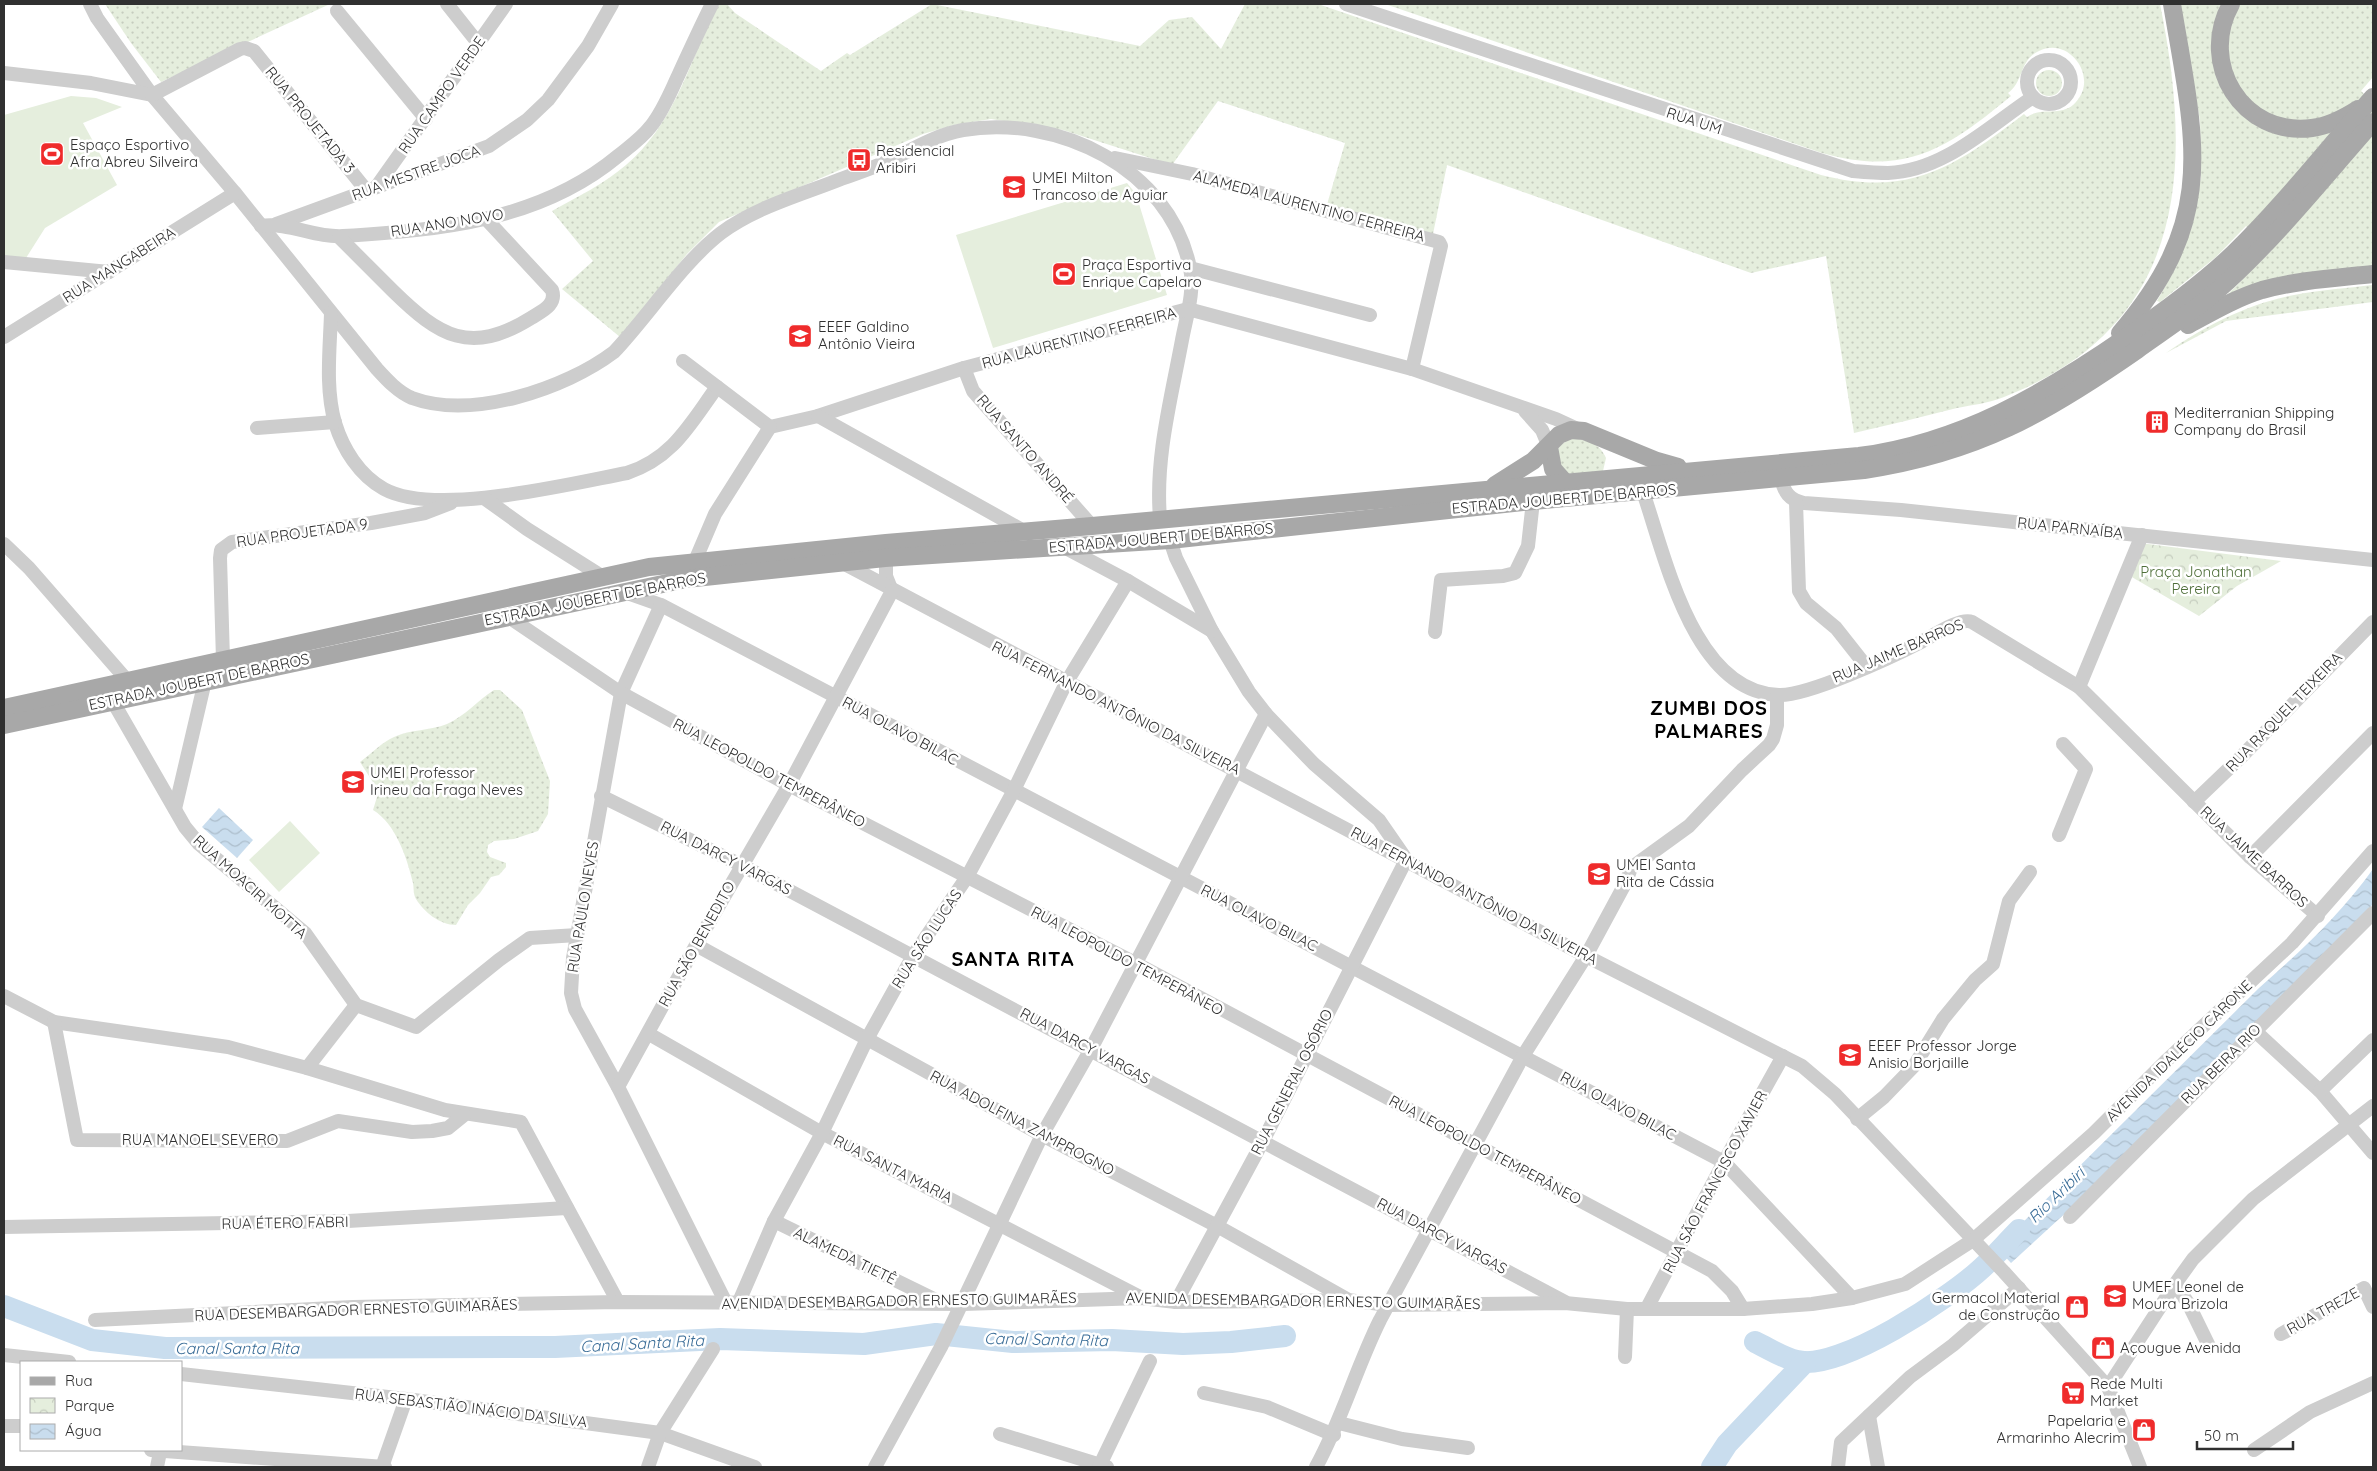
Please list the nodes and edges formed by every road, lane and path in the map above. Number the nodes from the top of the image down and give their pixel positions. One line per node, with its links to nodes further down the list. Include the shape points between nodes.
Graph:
1 (90, 4): 13 (street)
2 (447, 4): 11 (street)
3 (506, 4): 11 (street, RUA CAMPO VERDE)
4 (612, 4): 19 (street, RUA MESTRE JOCA, via 588,46 548,100 527,120 489,146)
5 (712, 4): 21 (street, RUA ANO NOVO, via 670,97 643,135 609,164 569,190)
6 (1346, 4): 9 (street, RUA UM)
7 (2172, 4): 34 (main road, via 2193,133 2188,211 2176,248 2159,283)
8 (2231, 4): 15 (main road, via 2220,32 2223,73 2236,97 2254,114 2282,126 2302,128 2332,122)
9 (1364, 6): 14 (street, RUA UM, via 1455,42 1854,171 1890,173 1923,166 1960,148)
10 (337, 11): 16 (street)
11 (478, 43): 16 (street, RUA CAMPO VERDE)
12 (4, 73): 13 (street, via 91,83)
13 (152, 95): 19 (street, RUA PROJETADA 3, via 240,49 254,51); 20 (street)
14 (2033, 97)
15 (2372, 99): 25 (main road)
16 (426, 118): 19 (street, RUA CAMPO VERDE)
17 (2373, 122): 25 (main road)
18 (1109, 157): 27 (street, via 1137,179 1162,206 1174,224); 31 (street, via 1090,147 1034,130 984,127 937,136 891,160 740,221 690,262 614,352 579,374 505,401 454,406 411,397 391,384); 38 (street, ALAMEDA LAURENTINO FERREIRA, via 1192,174 1439,242 1441,246)
19 (372, 188): 22 (street, RUA MESTRE JOCA)
20 (235, 193): 23 (street); 28 (street, RUA MANGABEIRA)
21 (487, 220): 24 (street, RUA ANO NOVO, via 399,233); 24 (street, via 552,290 552,302 501,334 473,338 451,335 434,328)
22 (276, 224): 23 (street, RUA ANO NOVO); 24 (street, RUA ANO NOVO)
23 (261, 226): 31 (street)
24 (339, 237)
25 (2259, 238): 34 (main road, ESTRADA JOUBERT DE BARROS); 35 (main road, ESTRADA JOUBERT DE BARROS, via 2206,301)
26 (4, 262): 28 (street)
27 (1190, 268): 30 (street); 32 (street)
28 (109, 272): 33 (street, RUA MANGABEIRA)
29 (2373, 274): 35 (main road, via 2290,284 2261,291 2233,301)
30 (1188, 309): 37 (street, RUA LAURENTINO FERREIRA); 38 (street, RUA LAURENTINO FERREIRA); 57 (street, via 1161,455)
31 (330, 313): 42 (street, via 330,381)
32 (1370, 315)
33 (4, 337)
34 (2101, 354): 47 (main road, ESTRADA JOUBERT DE BARROS, via 2017,405 1918,444 1859,456)
35 (2126, 357): 48 (main road, ESTRADA JOUBERT DE BARROS, via 2039,414 1966,446 1890,466)
36 (683, 361): 39 (street)
37 (964, 368): 41 (street, RUA LAURENTINO FERREIRA); 58 (street, RUA SANTO ANDRÉ, via 973,391)
38 (1412, 369): 40 (street, RUA LAURENTINO FERREIRA)
39 (717, 387): 43 (street); 54 (street, via 676,444 647,466 627,473)
40 (1520, 408): 45 (street, RUA LAURENTINO FERREIRA); 46 (street, RUA LAURENTINO FERREIRA, via 1537,423)
41 (818, 416): 43 (street, RUA LAURENTINO FERREIRA); 59 (street)
42 (335, 422): 44 (street); 53 (street, via 348,453 360,470 384,489 418,499)
43 (770, 427): 66 (street, via 715,514)
44 (257, 428)
45 (1584, 431): 46 (main road, via 1565,432); 47 (main road, via 1657,462)
46 (1549, 447): 49 (main road, via 1553,469); 50 (main road, via 1522,469)
47 (1701, 469): 49 (main road, ESTRADA JOUBERT DE BARROS)
48 (1781, 478): 51 (main road, ESTRADA JOUBERT DE BARROS); 56 (street, via 1786,492)
49 (1562, 481): 50 (main road, ESTRADA JOUBERT DE BARROS); 52 (main road)
50 (1485, 489): 57 (main road, ESTRADA JOUBERT DE BARROS)
51 (1643, 492): 52 (main road, ESTRADA JOUBERT DE BARROS); 84 (street, RUA JAIME BARROS, via 1678,594 1698,637 1735,680)
52 (1583, 496): 55 (main road, ESTRADA JOUBERT DE BARROS)
53 (461, 498): 54 (street); 77 (street, RUA PROJETADA 9, via 425,513 232,542 221,550 220,558)
54 (484, 498): 68 (street)
55 (1533, 501): 61 (main road, ESTRADA JOUBERT DE BARROS); 76 (street, via 1528,546 1515,573 1442,580)
56 (1796, 502): 60 (street, RUA PARNAÍBA); 78 (street, via 1799,591 1806,603 1836,628)
57 (1160, 518): 58 (main road, ESTRADA JOUBERT DE BARROS)
58 (1092, 526): 59 (main road, ESTRADA JOUBERT DE BARROS)
59 (1024, 531): 64 (main road, ESTRADA JOUBERT DE BARROS)
60 (2142, 535): 65 (street, RUA PARNAÍBA); 82 (street)
61 (1170, 540): 63 (main road, ESTRADA JOUBERT DE BARROS); 75 (street)
62 (4, 544): 79 (street)
63 (1064, 547): 64 (main road, ESTRADA JOUBERT DE BARROS); 69 (street)
64 (886, 551): 66 (main road, ESTRADA JOUBERT DE BARROS); 67 (main road, ESTRADA JOUBERT DE BARROS); 70 (street, via 886,576)
65 (2373, 560)
66 (695, 561): 68 (main road, ESTRADA JOUBERT DE BARROS)
67 (840, 562): 70 (street, RUA FERNANDO ANTÔNIO DA SILVEIRA); 71 (main road, ESTRADA JOUBERT DE BARROS, via 686,579)
68 (603, 577): 77 (main road, ESTRADA JOUBERT DE BARROS)
69 (1128, 581): 75 (street); 81 (street, RUA SÃO LUCAS)
70 (892, 591): 81 (street, RUA FERNANDO ANTÔNIO DA SILVEIRA); 85 (street, RUA SÃO BENEDITO)
71 (627, 593): 72 (street, RUA OLAVO BILAC); 73 (main road, ESTRADA JOUBERT DE BARROS)
72 (661, 605): 83 (street, RUA PAULO NEVES); 85 (street, RUA OLAVO BILAC)
73 (507, 616): 80 (main road, ESTRADA JOUBERT DE BARROS); 83 (street, RUA LEOPOLDO TEMPERÂNEO)
74 (2373, 622): 96 (street, RUA RAQUEL TEIXEIRA)
75 (1212, 631): 88 (street, via 1239,678)
76 (1435, 632)
77 (223, 660): 79 (main road, ESTRADA JOUBERT DE BARROS)
78 (1866, 666): 82 (street, RUA JAIME BARROS, via 1969,620); 84 (street, RUA JAIME BARROS, via 1810,689)
79 (126, 679): 87 (main road, ESTRADA JOUBERT DE BARROS)
80 (205, 681): 86 (main road, ESTRADA JOUBERT DE BARROS); 97 (street)
81 (1066, 682): 92 (street, RUA FERNANDO ANTÔNIO DA SILVEIRA); 94 (street, RUA SÃO LUCAS)
82 (2079, 687): 96 (street, RUA JAIME BARROS)
83 (621, 693): 93 (street, RUA LEOPOLDO TEMPERÂNEO); 95 (street, RUA PAULO NEVES)
84 (1777, 695): 111 (street, via 1777,725 1769,745 1689,826 1631,868)
85 (836, 697): 93 (street, RUA SÃO BENEDITO); 94 (street, RUA OLAVO BILAC)
86 (112, 700): 89 (main road, ESTRADA JOUBERT DE BARROS); 97 (street, RUA MOACIR MOTTA)
87 (4, 708)
88 (1266, 714): 92 (street); 101 (street, via 1314,764 1378,820)
89 (4, 725)
90 (2373, 733): 100 (street)
91 (2064, 744): 98 (street, via 2086,770)
92 (1238, 771): 101 (street, RUA FERNANDO ANTÔNIO DA SILVEIRA); 105 (street)
93 (789, 785): 102 (street, RUA SÃO BENEDITO); 104 (street, RUA LEOPOLDO TEMPERÂNEO)
94 (1014, 790): 104 (street, RUA SÃO LUCAS); 105 (street, RUA OLAVO BILAC)
95 (601, 796): 102 (street, RUA DARCY VARGAS); 108 (street, RUA PAULO NEVES)
96 (2194, 802): 100 (street, RUA JAIME BARROS)
97 (175, 809): 115 (street, RUA MOACIR MOTTA, via 199,844 305,933)
98 (2059, 834)
99 (2373, 852): 107 (street, AVENIDA IDALÉCIO CARONE)
100 (2250, 858): 107 (street, RUA JAIME BARROS)
101 (1406, 860): 111 (street, RUA FERNANDO ANTÔNIO DA SILVEIRA); 113 (street, RUA GENERAL OSÓRIO)
102 (741, 865): 109 (street, RUA SÃO BENEDITO); 110 (street, RUA DARCY VARGAS)
103 (2030, 872): 130 (street, via 2009,901 1993,964 1943,1019 1914,1066)
104 (967, 877): 110 (street, RUA SÃO LUCAS); 112 (street, RUA LEOPOLDO TEMPERÂNEO)
105 (1180, 877): 112 (street); 113 (street, RUA OLAVO BILAC)
106 (2373, 913): 117 (street, RUA BEIRA RIO)
107 (2318, 916): 145 (street, AVENIDA IDALÉCIO CARONE, via 2094,1134)
108 (577, 935): 115 (street, via 530,938 416,1027); 126 (street, RUA PAULO NEVES, via 570,978 571,994 582,1024)
109 (696, 945): 118 (street, RUA SÃO BENEDITO); 119 (street, RUA ADOLFINA ZAMPROGNO)
110 (913, 956): 119 (street, RUA SÃO LUCAS); 121 (street, RUA DARCY VARGAS)
111 (1586, 956): 123 (street); 124 (street, RUA FERNANDO ANTÔNIO DA SILVEIRA)
112 (1135, 963): 121 (street); 122 (street, RUA LEOPOLDO TEMPERÂNEO)
113 (1352, 965): 122 (street, RUA GENERAL OSÓRIO); 123 (street, RUA OLAVO BILAC)
114 (4, 996): 116 (street)
115 (356, 1005): 125 (street)
116 (54, 1022): 125 (street, via 228,1047); 129 (street, RUA MANOEL SEVERO, via 77,1140 287,1141 338,1121 412,1132 432,1131 448,1128)
117 (2254, 1031): 127 (street); 139 (street, RUA BEIRA RIO)
118 (649, 1034): 126 (street, RUA SÃO BENEDITO); 132 (street, RUA SANTA MARIA)
119 (867, 1039): 132 (street, RUA SÃO LUCAS); 133 (street, RUA ADOLFINA ZAMPROGNO)
120 (2373, 1040): 127 (street)
121 (1091, 1049): 133 (street); 134 (street, RUA DARCY VARGAS)
122 (1305, 1055): 134 (street, RUA GENERAL OSÓRIO); 135 (street, RUA LEOPOLDO TEMPERÂNEO)
123 (1523, 1056): 135 (street); 137 (street, RUA OLAVO BILAC)
124 (1784, 1056): 130 (street, RUA FERNANDO ANTÔNIO DA SILVEIRA, via 1818,1079); 137 (street, RUA SÃO FRANCISCO XAVIER)
125 (307, 1068): 129 (street)
126 (618, 1087): 154 (street, RUA PAULO NEVES)
127 (2320, 1091): 131 (street)
128 (2373, 1106): 131 (street)
129 (464, 1114): 138 (street, via 520,1122)
130 (1857, 1119): 145 (street, RUA FERNANDO ANTÔNIO DA SILVEIRA)
131 (2348, 1124): 136 (street); 147 (street, via 2254,1199 2193,1260)
132 (822, 1133): 140 (street, RUA SÃO LUCAS); 141 (street, RUA SANTA MARIA)
133 (1042, 1135): 141 (street); 142 (street, RUA ADOLFINA ZAMPROGNO)
134 (1263, 1141): 142 (street, RUA GENERAL OSÓRIO); 144 (street, RUA DARCY VARGAS)
135 (1475, 1144): 144 (street); 146 (street, RUA LEOPOLDO TEMPERÂNEO)
136 (2373, 1153)
137 (1724, 1162): 146 (street, RUA SÃO FRANCISCO XAVIER); 150 (street, RUA OLAVO BILAC)
138 (567, 1208): 143 (street, RUA ÉTERO FABRI, via 348,1222); 152 (street)
139 (2070, 1217)
140 (774, 1221): 154 (street, RUA SÃO LUCAS); 155 (street, ALAMEDA TIETÊ)
141 (1000, 1224): 149 (street, RUA SANTA MARIA); 157 (street)
142 (1217, 1226): 151 (street, RUA ADOLFINA ZAMPROGNO); 153 (street, RUA GENERAL OSÓRIO)
143 (4, 1227)
144 (1430, 1229): 156 (street, RUA DARCY VARGAS); 158 (street)
145 (1973, 1240): 148 (street, RUA FERNANDO ANTÔNIO DA SILVEIRA); 150 (street, AVENIDA DESEMBARGADOR ERNESTO GUIMARÃES, via 1905,1284)
146 (1677, 1252): 160 (street, RUA SÃO FRANCISCO XAVIER); 161 (street, RUA LEOPOLDO TEMPERÂNEO, via 1723,1279)
147 (2175, 1284): 165 (street); 173 (street)
148 (2019, 1288): 173 (street, RUA FERNANDO ANTÔNIO DA SILVEIRA); 176 (street, via 1910,1377)
149 (1141, 1298): 153 (street, AVENIDA DESEMBARGADOR ERNESTO GUIMARÃES); 157 (street, AVENIDA DESEMBARGADOR ERNESTO GUIMARÃES)
150 (1852, 1298): 161 (street, AVENIDA DESEMBARGADOR ERNESTO GUIMARÃES)
151 (1348, 1300): 153 (street, AVENIDA DESEMBARGADOR ERNESTO GUIMARÃES); 158 (street, AVENIDA DESEMBARGADOR ERNESTO GUIMARÃES)
152 (618, 1302): 154 (street, AVENIDA DESEMBARGADOR ERNESTO GUIMARÃES); 163 (street, RUA DESEMBARGADOR ERNESTO GUIMARÃES, via 353,1307)
153 (1176, 1302)
154 (732, 1303): 155 (street, AVENIDA DESEMBARGADOR ERNESTO GUIMARÃES)
155 (943, 1303): 157 (street, AVENIDA DESEMBARGADOR ERNESTO GUIMARÃES)
156 (1565, 1303): 158 (street, AVENIDA DESEMBARGADOR ERNESTO GUIMARÃES); 162 (street, AVENIDA DESEMBARGADOR ERNESTO GUIMARÃES)
157 (963, 1304): 189 (street)
158 (1388, 1305): 179 (street, via 1364,1351)
159 (2373, 1307): 164 (street, RUA TREZE, via 2364,1288)
160 (1647, 1308): 161 (street, AVENIDA DESEMBARGADOR ERNESTO GUIMARÃES); 162 (street, AVENIDA DESEMBARGADOR ERNESTO GUIMARÃES)
161 (1743, 1308)
162 (1627, 1309): 168 (street)
163 (95, 1320)
164 (2281, 1334)
165 (2210, 1348)
166 (713, 1350): 180 (street)
167 (4, 1355): 169 (street)
168 (1625, 1357)
169 (60, 1361)
170 (1150, 1361): 190 (street)
171 (182, 1374): 175 (street, RUA SEBASTIÃO INÁCIO DA SILVA)
172 (2373, 1383): 183 (street, via 2310,1412)
173 (2108, 1387): 194 (street)
174 (1204, 1394): 179 (street, via 1267,1407)
175 (406, 1399): 180 (street, RUA SEBASTIÃO INÁCIO DA SILVA); 186 (street)
176 (1870, 1416): 192 (street, via 1841,1442); 193 (street)
177 (4, 1426): 178 (street)
178 (20, 1426)
179 (1336, 1429): 182 (street); 191 (street)
180 (660, 1433): 187 (street); 188 (street, RUA SEBASTIÃO INÁCIO DA SILVA)
181 (1000, 1434): 190 (street)
182 (1468, 1448)
183 (2254, 1450)
184 (155, 1451): 185 (street); 186 (street)
185 (157, 1467)
186 (384, 1467)
187 (648, 1467)
188 (755, 1467)
189 (875, 1467)
190 (1102, 1467)
191 (1316, 1467)
192 (1838, 1467)
193 (1878, 1467)
194 (2140, 1467)

